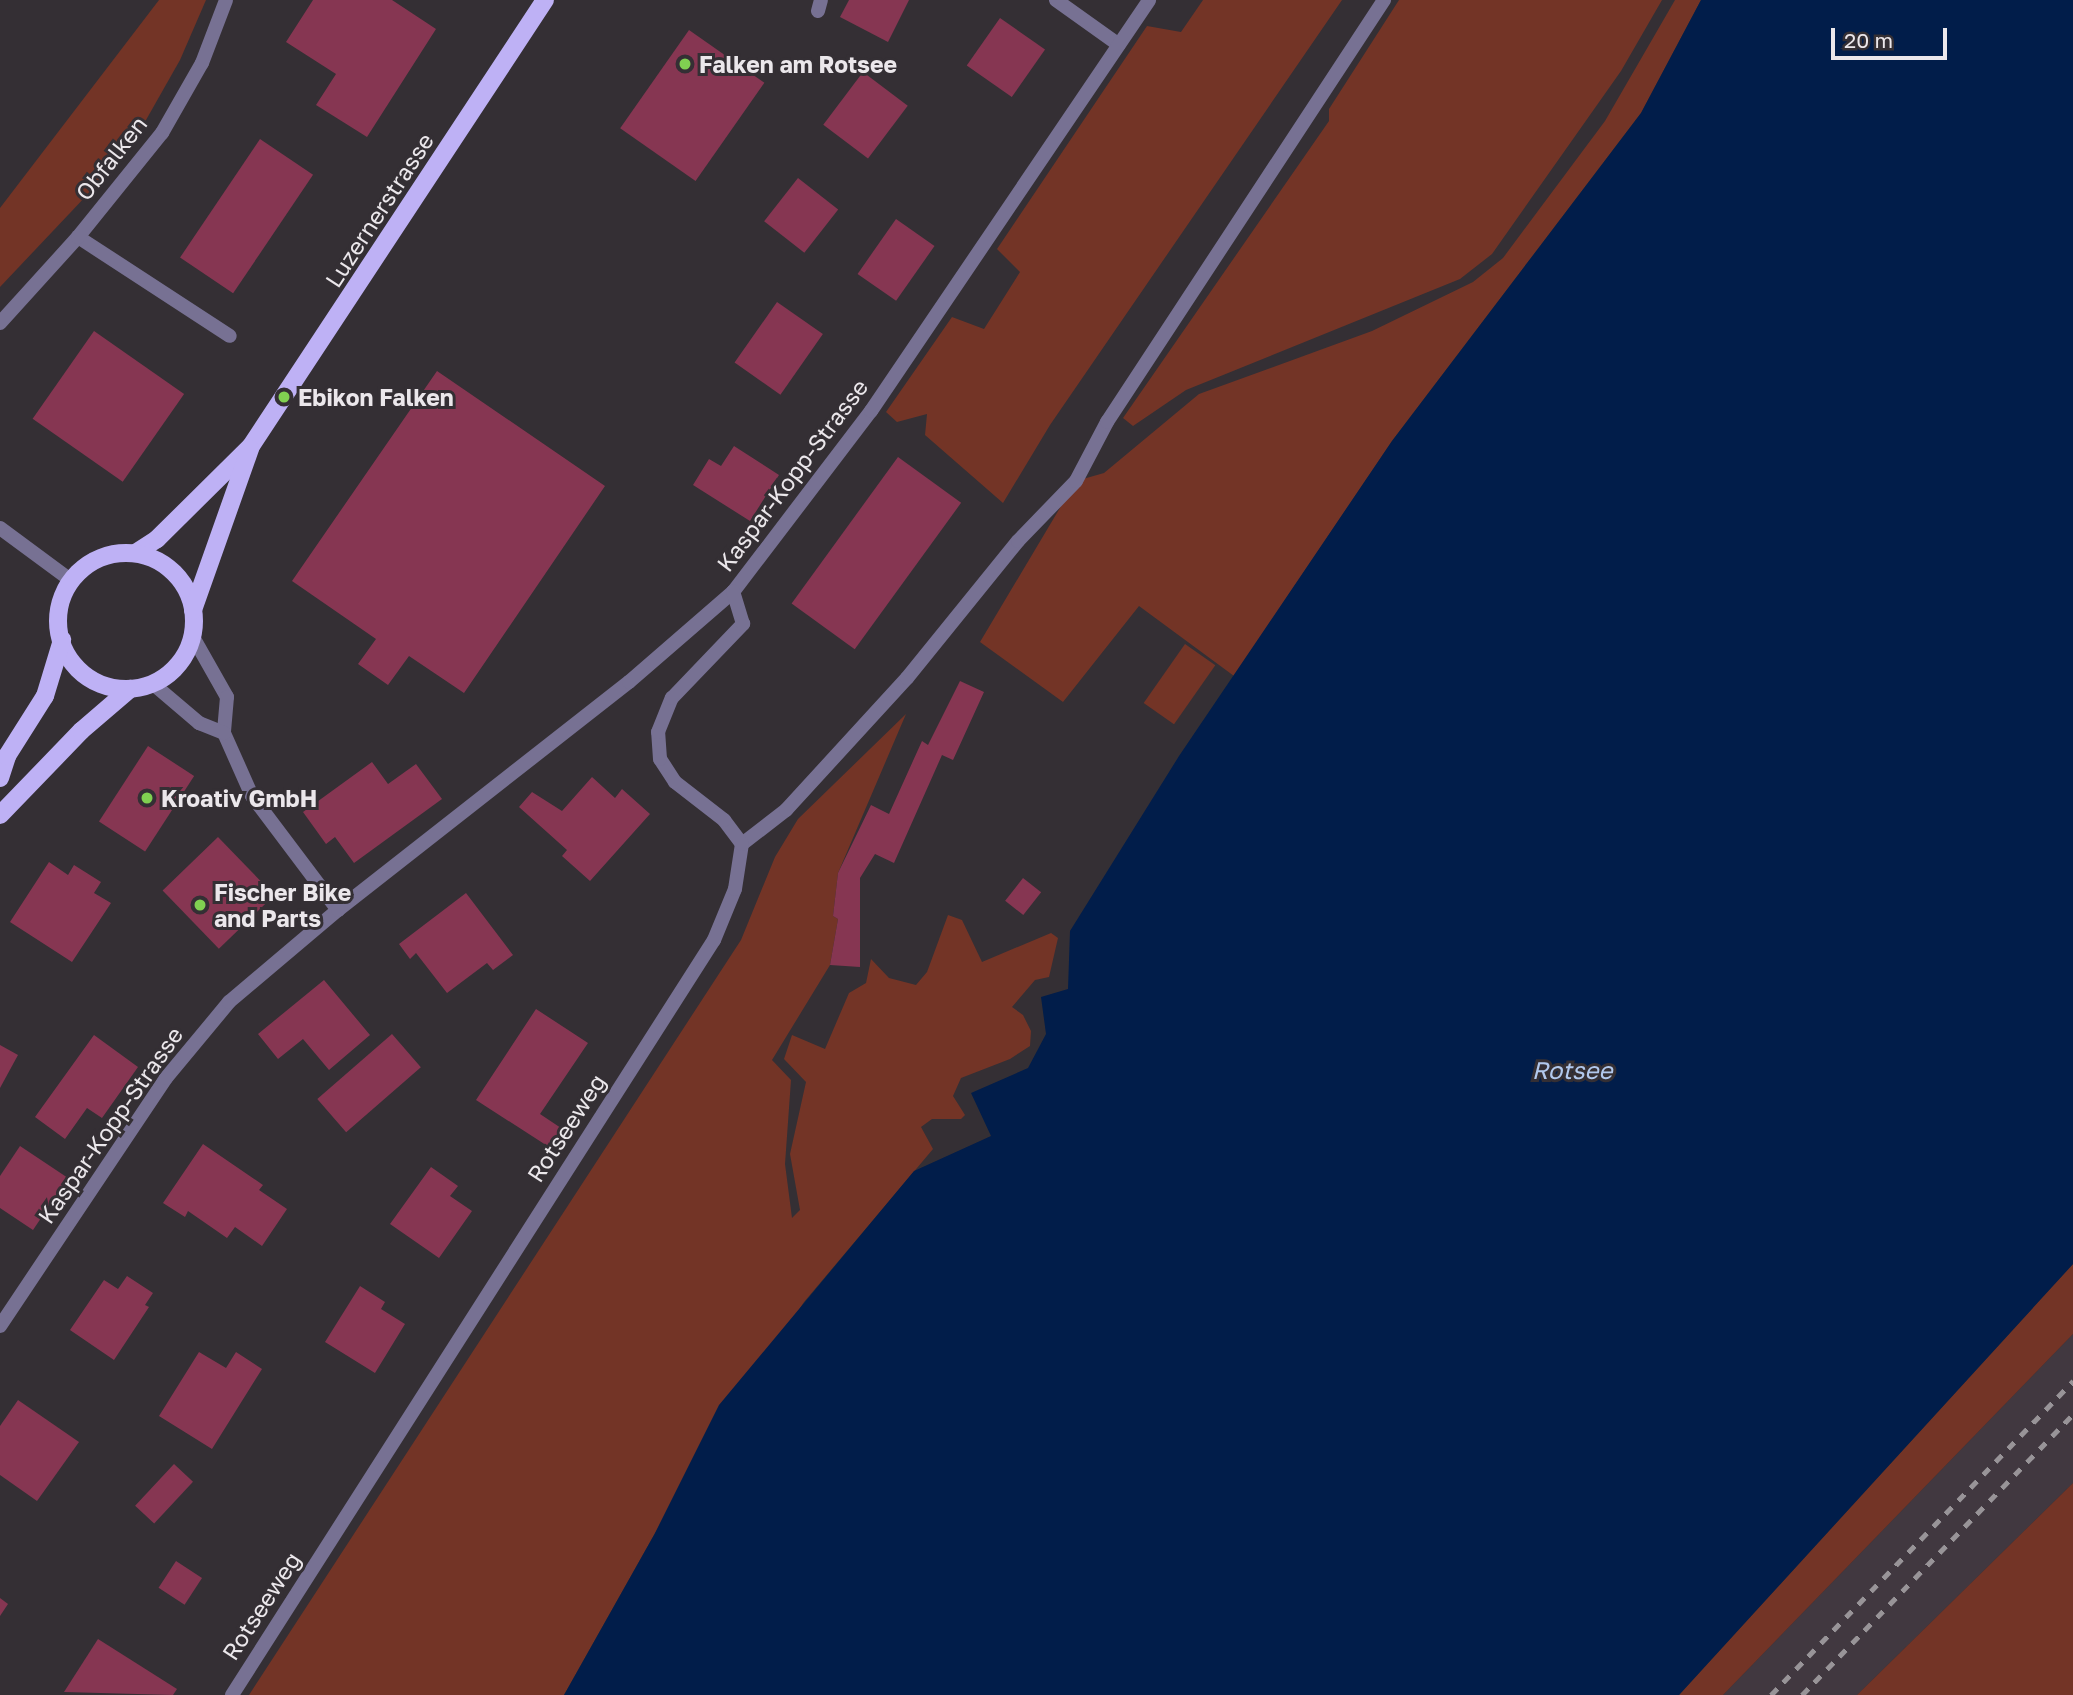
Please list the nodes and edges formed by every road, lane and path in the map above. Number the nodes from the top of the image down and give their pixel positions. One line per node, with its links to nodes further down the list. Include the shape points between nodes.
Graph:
1 (226, 0): 7 (street, Obfalken, via 202,63 162,133)
2 (545, 0): 10 (main road, Luzernerstrasse)
3 (1056, 0): 6 (street)
4 (1149, 0): 6 (street, Kaspar-Kopp-Strasse)
5 (1384, 0): 23 (street, via 1107,422 1076,481 1018,541 907,678 786,810)
6 (1118, 46): 14 (street, Kaspar-Kopp-Strasse, via 871,411)
7 (78, 237): 8 (street, Obfalken); 9 (street)
8 (0, 323)
9 (230, 336)
10 (251, 446): 12 (main road, Luzernerstrasse); 15 (main road, Luzernerstrasse)
11 (0, 529): 13 (street)
12 (137, 552): 13 (main road, via 92,562); 15 (main road, via 155,557 181,578)
13 (72, 581): 17 (main road, via 62,600)
14 (733, 592): 23 (street, via 743,624 672,698 658,732 660,758 675,782 724,820); 24 (street, Kaspar-Kopp-Strasse, via 618,691)
15 (193, 610): 16 (main road)
16 (193, 637): 18 (main road, via 179,662); 20 (street, via 227,696)
17 (62, 640): 19 (main road, via 85,675 101,686); 21 (main road, via 45,696 8,756)
18 (152, 682): 19 (main road); 20 (street, via 199,723)
19 (130, 689): 22 (main road, via 80,731)
20 (224, 733): 24 (street, via 252,796)
21 (0, 778)
22 (0, 815)
23 (742, 844): 26 (street, Rotseeweg, via 735,889 714,940)
24 (338, 910): 25 (street, Kaspar-Kopp-Strasse, via 229,1002 166,1078)
25 (0, 1326)
26 (232, 1695)

